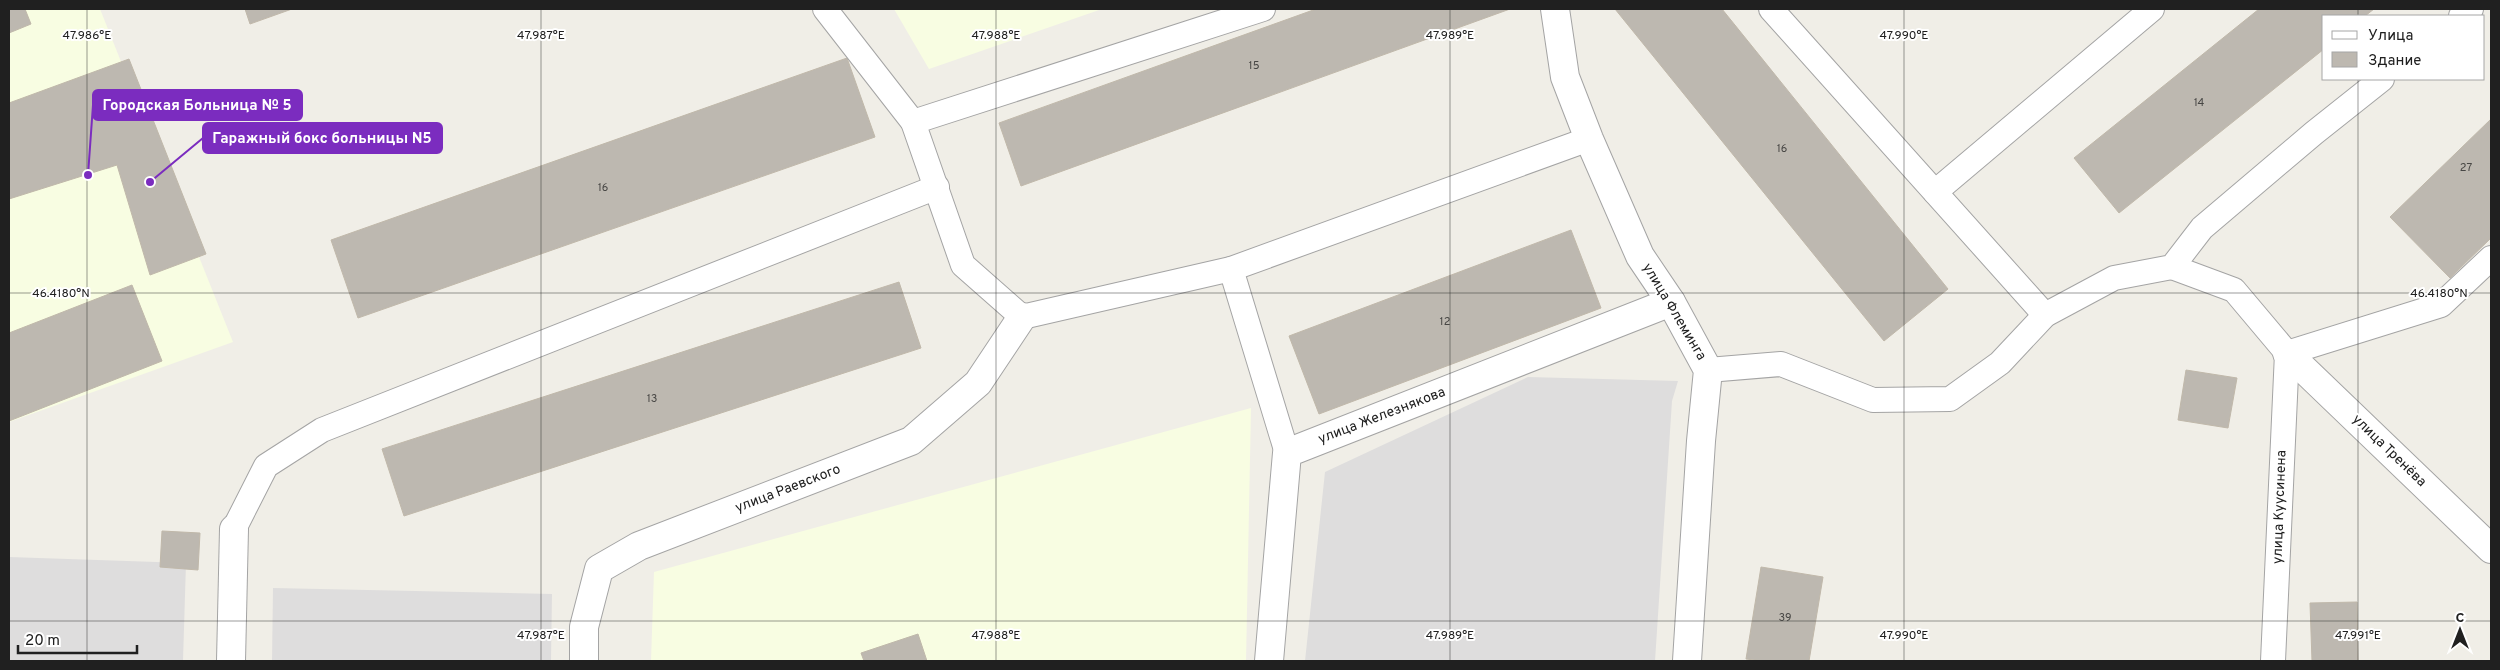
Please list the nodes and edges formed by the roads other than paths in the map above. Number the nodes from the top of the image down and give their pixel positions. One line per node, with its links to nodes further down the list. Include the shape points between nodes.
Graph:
1 (825, 9): 7 (lane)
2 (1263, 9): 7 (lane)
3 (1555, 9): 8 (street, улица Флеминга, via 1565,78)
4 (1771, 9): 10 (lane)
5 (2152, 9): 10 (lane)
6 (2381, 80): 12 (lane, via 2202,228)
7 (912, 122): 9 (lane)
8 (1589, 139): 13 (lane); 14 (street, улица Флеминга, via 1640,256)
9 (937, 187): 16 (lane, via 963,265); 20 (lane, via 322,430 266,466)
10 (1934, 192): 15 (lane)
11 (2491, 258): 17 (lane, via 2441,305)
12 (2172, 267): 15 (lane, via 2114,278); 17 (lane, via 2234,290)
13 (1231, 269): 16 (lane); 19 (lane)
14 (1671, 302): 18 (street, улица Флеминга); 19 (street, улица Железнякова)
15 (2045, 315): 18 (lane, via 2000,363 1950,399 1873,400 1782,364)
16 (1022, 317): 23 (street, улица Раевского, via 978,383 911,441 639,546 599,569 584,627)
17 (2287, 353): 21 (street, улица Тренёва); 26 (lane, улица Куусинена)
18 (1708, 370): 25 (street, улица Флеминга)
19 (1287, 453): 24 (street)
20 (234, 529): 22 (street)
21 (2491, 549)
22 (231, 661)
23 (584, 661)
24 (1269, 661)
25 (1687, 661)
26 (2274, 661)

